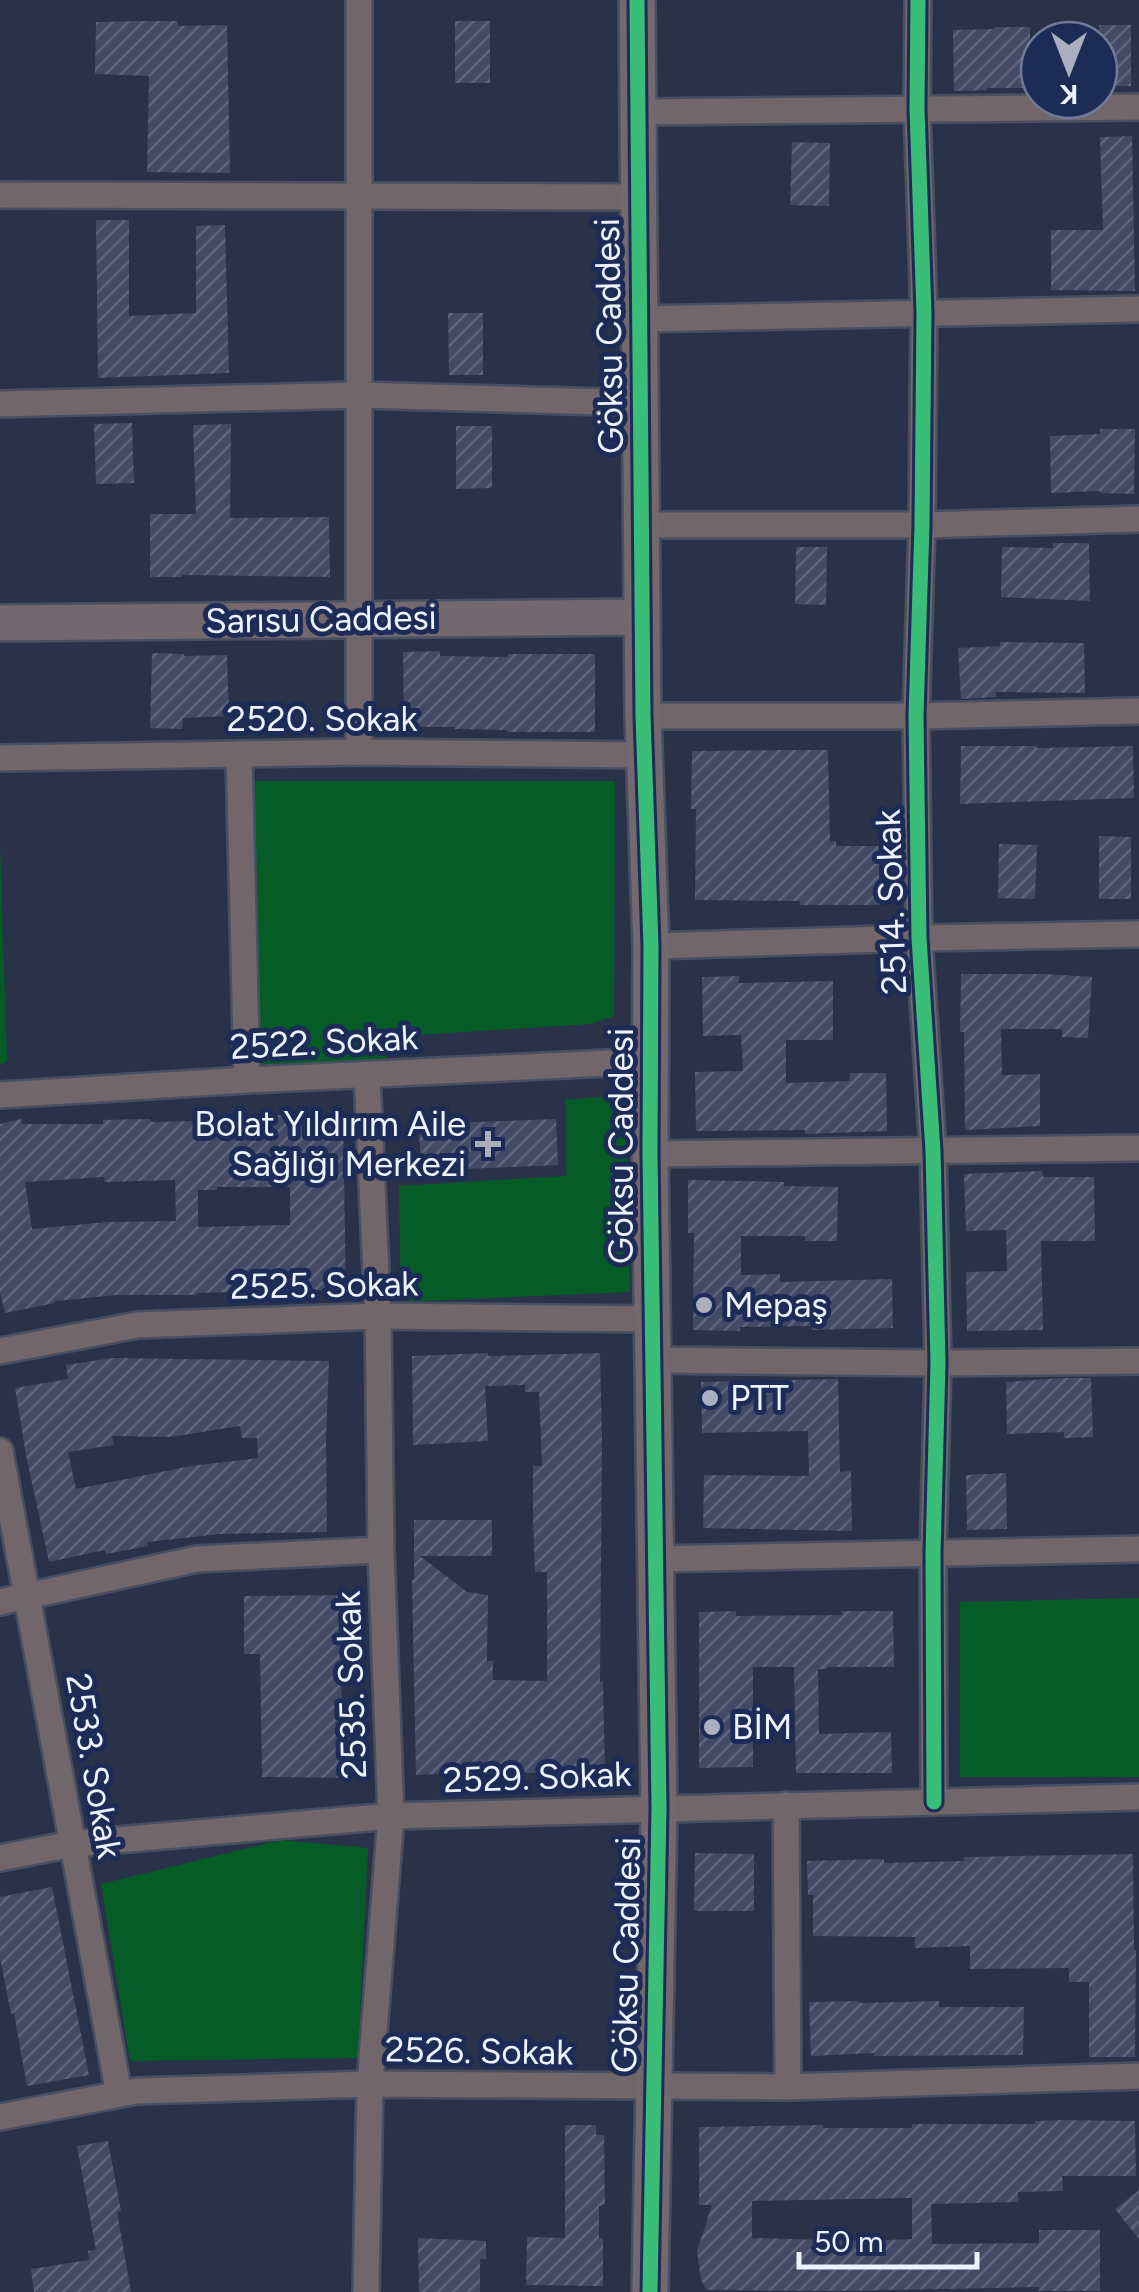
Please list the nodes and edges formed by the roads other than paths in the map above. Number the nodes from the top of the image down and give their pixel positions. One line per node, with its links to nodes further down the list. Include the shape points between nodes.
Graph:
1 (360, 0): 8 (street)
2 (637, 0): 6 (street, Göksu Caddesi)
3 (918, 0): 5 (street, 2514. Sokak)
4 (1139, 107): 5 (street)
5 (917, 109): 6 (street); 11 (street, 2514. Sokak)
6 (637, 112): 9 (street, Göksu Caddesi)
7 (0, 195): 8 (street)
8 (360, 195): 9 (street); 13 (street)
9 (638, 197): 12 (street, Göksu Caddesi)
10 (1139, 309): 11 (street)
11 (924, 313): 12 (street); 18 (street, 2514. Sokak)
12 (639, 319): 14 (street, Göksu Caddesi)
13 (360, 395): 14 (street); 15 (street); 20 (street)
14 (640, 403): 17 (street, Göksu Caddesi)
15 (0, 404)
16 (1139, 519): 18 (street)
17 (641, 525): 18 (street); 19 (street, Göksu Caddesi)
18 (922, 525): 24 (street, 2514. Sokak)
19 (642, 617): 20 (street, Sarısu Caddesi); 23 (street, Göksu Caddesi)
20 (360, 619): 21 (street, Sarısu Caddesi); 25 (street)
21 (0, 622)
22 (1139, 711): 24 (street)
23 (643, 716): 24 (street); 27 (street, Göksu Caddesi)
24 (916, 716): 30 (street, 2514. Sokak)
25 (359, 752): 26 (street, 2520. Sokak); 27 (street, 2520. Sokak)
26 (239, 754): 28 (street, 2520. Sokak); 34 (street)
27 (644, 755): 31 (street, Göksu Caddesi)
28 (0, 758)
29 (1139, 934): 30 (street)
30 (919, 938): 31 (street); 37 (street, 2514. Sokak)
31 (650, 946): 32 (street, Göksu Caddesi)
32 (650, 1062): 33 (street, 2522. Sokak); 38 (street, Göksu Caddesi)
33 (367, 1075): 34 (street, 2522. Sokak); 39 (street, 2535. Sokak)
34 (247, 1080): 35 (street, 2522. Sokak)
35 (0, 1095)
36 (1139, 1148): 37 (street)
37 (933, 1150): 38 (street); 44 (street, 2514. Sokak)
38 (650, 1154): 40 (street, Göksu Caddesi)
39 (378, 1316): 40 (street, 2525. Sokak); 41 (street, 2525. Sokak, via 138,1325); 46 (street, 2535. Sokak)
40 (652, 1319): 42 (street, Göksu Caddesi)
41 (0, 1351)
42 (653, 1360): 44 (street); 49 (street, Göksu Caddesi)
43 (1139, 1361): 44 (street)
44 (938, 1362): 48 (street, 2514. Sokak)
45 (0, 1451): 50 (street, 2533. Sokak)
46 (381, 1550): 50 (street, via 197,1558); 56 (street, 2535. Sokak)
47 (1139, 1550): 48 (street)
48 (933, 1553): 49 (street); 53 (street, 2514. Sokak)
49 (656, 1558): 55 (street, Göksu Caddesi)
50 (27, 1596): 51 (street); 57 (street, 2533. Sokak)
51 (0, 1602)
52 (1139, 1797): 53 (street, 2529. Sokak)
53 (934, 1802): 54 (street, 2529. Sokak)
54 (786, 1805): 55 (street, 2529. Sokak); 62 (street)
55 (659, 1808): 56 (street, 2529. Sokak); 61 (street, Göksu Caddesi)
56 (391, 1816): 57 (street, 2529. Sokak); 60 (street, 2535. Sokak)
57 (72, 1844): 58 (street, 2529. Sokak); 63 (street, 2533. Sokak)
58 (0, 1858)
59 (1139, 2076): 62 (street, 2526. Sokak)
60 (370, 2084): 61 (street, 2526. Sokak); 63 (street, 2526. Sokak); 65 (street, 2535. Sokak)
61 (654, 2087): 62 (street, 2526. Sokak); 66 (street, Göksu Caddesi)
62 (788, 2087)
63 (119, 2094): 64 (street, 2526. Sokak)
64 (0, 2117)
65 (366, 2292)
66 (650, 2292)

